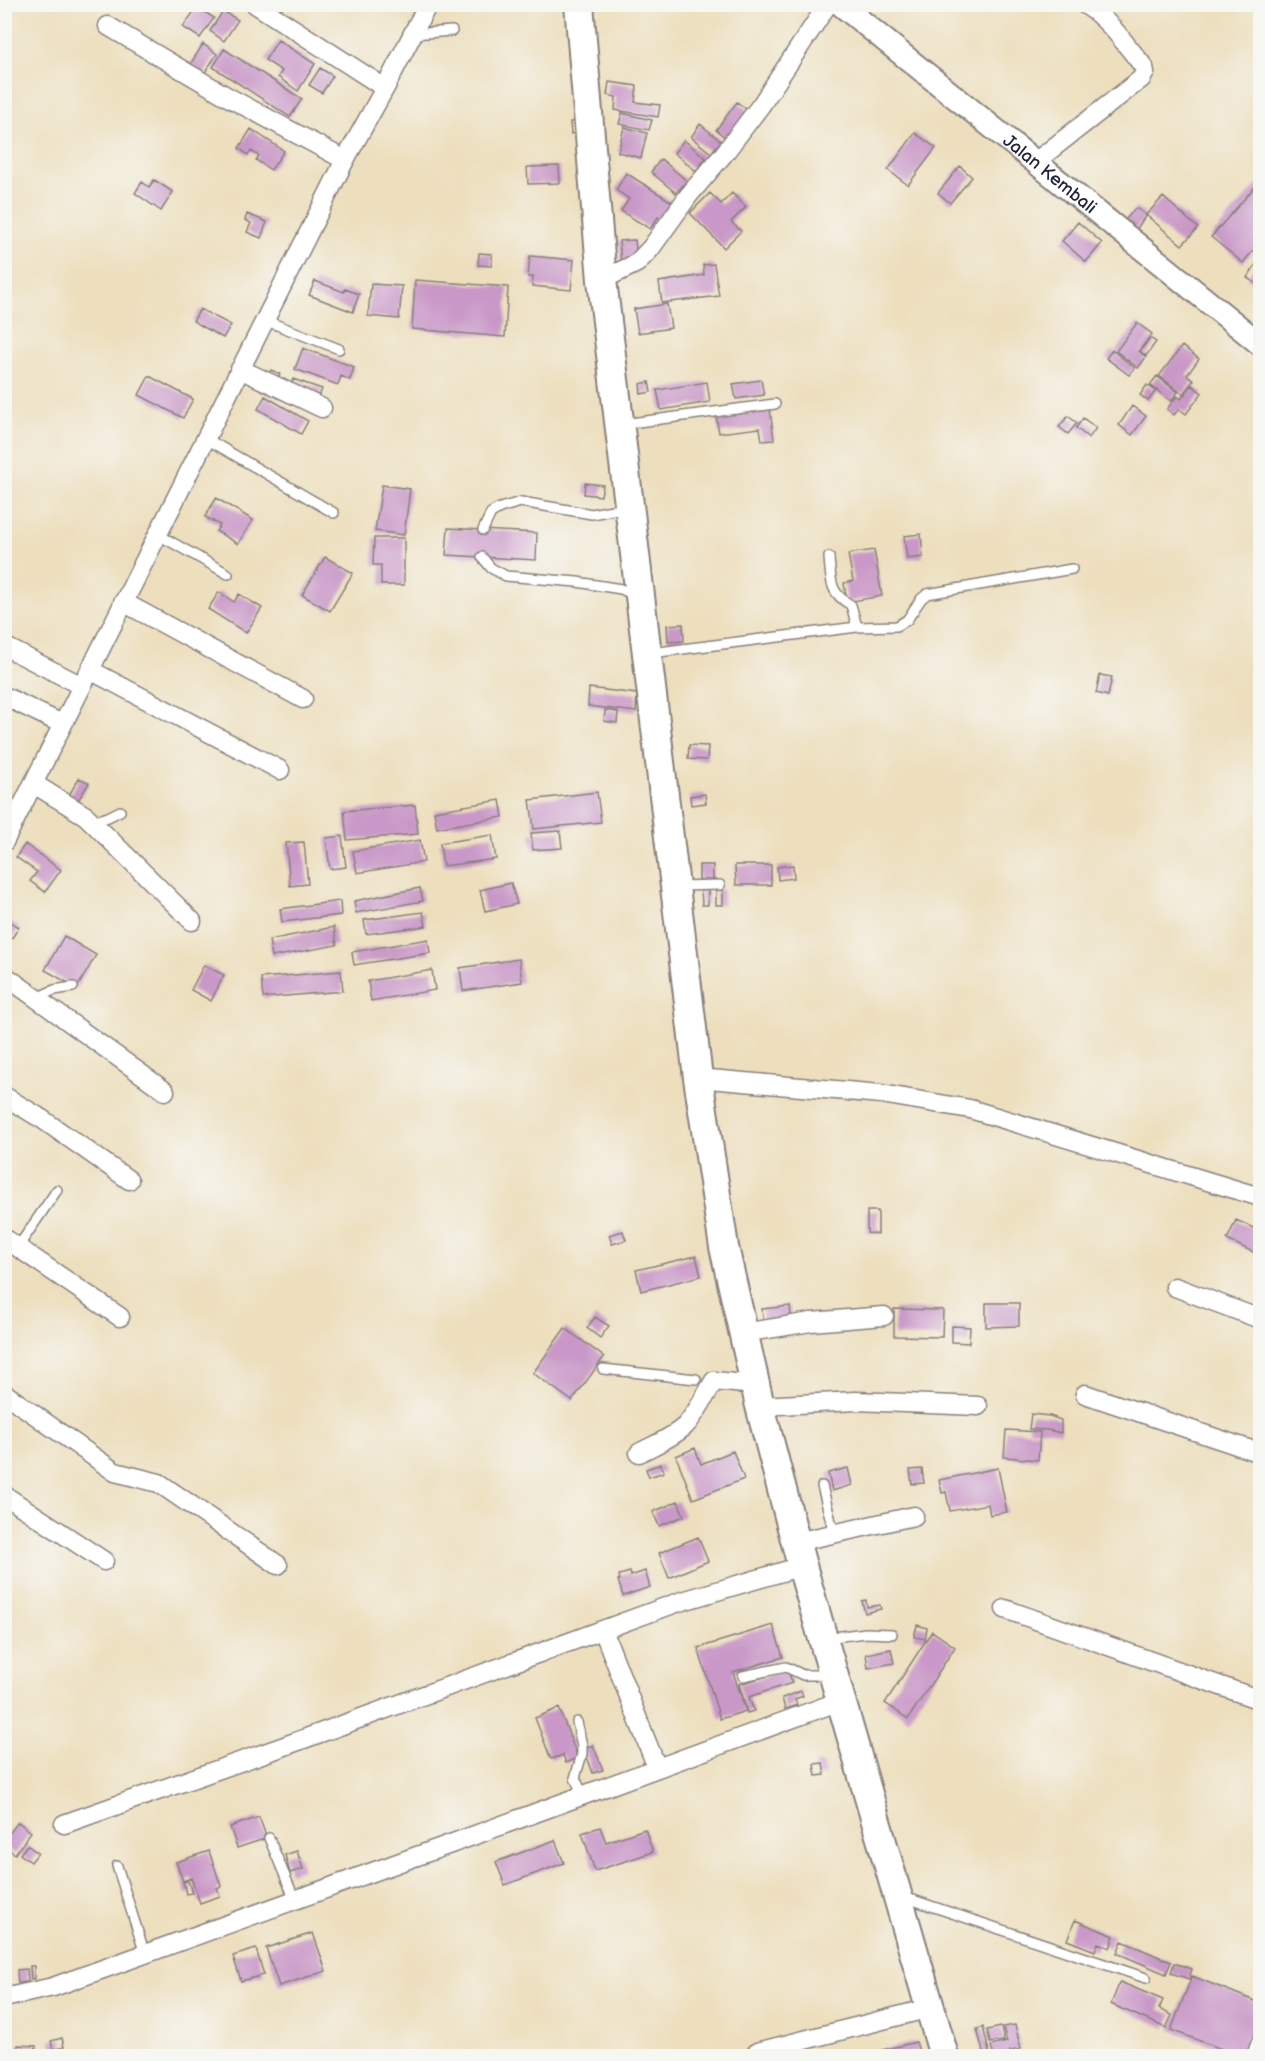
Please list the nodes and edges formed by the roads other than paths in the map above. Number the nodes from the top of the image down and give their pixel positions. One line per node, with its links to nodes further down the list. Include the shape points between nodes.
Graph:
1 (255, 4): 9 (street)
2 (428, 4): 8 (street)
3 (579, 4): 12 (main road)
4 (1084, 4): 11 (street, via 1118,34 1145,72)
5 (842, 6): 11 (street, Jalan Kembali); 12 (street, via 689,195 651,248 637,263)
6 (108, 26): 10 (street)
7 (452, 31): 8 (lane)
8 (413, 34): 9 (street)
9 (385, 88): 10 (street)
10 (345, 160): 13 (street)
11 (1035, 162): 14 (street, Jalan Kembali)
12 (602, 280): 19 (main road)
13 (264, 320): 15 (lane); 16 (street)
14 (1260, 344)
15 (339, 349)
16 (240, 369): 18 (street); 20 (street)
17 (775, 404): 19 (lane)
18 (322, 408)
19 (621, 424): 21 (main road)
20 (205, 438): 22 (lane); 24 (street)
21 (631, 507): 23 (lane, via 591,514 521,502 491,513); 29 (main road)
22 (334, 513)
23 (483, 530)
24 (157, 534): 28 (lane); 30 (street)
25 (482, 557): 29 (lane, via 491,568 506,576 621,589)
26 (829, 557): 31 (lane, via 832,586 839,598 851,605)
27 (1072, 569): 31 (lane, via 927,594 907,620 897,626)
28 (228, 574)
29 (641, 598): 33 (main road)
30 (123, 602): 34 (street); 36 (street)
31 (856, 627): 33 (lane)
32 (4, 646): 34 (street)
33 (646, 653): 44 (main road)
34 (86, 678): 37 (street); 38 (street)
35 (4, 696): 37 (street)
36 (303, 699)
37 (62, 724): 39 (street)
38 (280, 770)
39 (34, 784): 41 (street); 42 (street)
40 (120, 811): 41 (lane)
41 (92, 822): 45 (street)
42 (4, 842)
43 (720, 885): 44 (lane)
44 (675, 886): 49 (main road)
45 (192, 921)
46 (4, 975): 48 (street)
47 (73, 987): 48 (lane)
48 (36, 998): 50 (street)
49 (698, 1078): 54 (street, via 881,1094 970,1109); 60 (main road, via 724,1247)
50 (165, 1091)
51 (4, 1096): 52 (street)
52 (129, 1180)
53 (57, 1190): 55 (lane)
54 (1260, 1197)
55 (11, 1243): 58 (street)
56 (1175, 1287): 59 (street)
57 (884, 1316): 60 (street)
58 (120, 1317)
59 (1260, 1319)
60 (743, 1332): 65 (main road)
61 (603, 1369): 62 (lane)
62 (704, 1380): 65 (street); 67 (street, via 694,1414 684,1426)
63 (4, 1393): 75 (street, via 115,1472 159,1483)
64 (1085, 1394): 68 (street)
65 (758, 1395): 66 (street); 73 (main road)
66 (978, 1406)
67 (639, 1453)
68 (1260, 1453)
69 (822, 1486): 72 (lane)
70 (4, 1495): 74 (street)
71 (914, 1516): 72 (street)
72 (834, 1533): 73 (street)
73 (799, 1554): 77 (street); 79 (main road)
74 (104, 1561)
75 (278, 1565)
76 (1005, 1609): 82 (street)
77 (603, 1630): 84 (street); 86 (street)
78 (892, 1634): 79 (lane)
79 (822, 1638): 81 (main road)
80 (743, 1676): 81 (lane, via 786,1667)
81 (836, 1688): 84 (street); 89 (main road)
82 (1260, 1700)
83 (577, 1722): 85 (lane, via 582,1754 574,1778)
84 (657, 1768): 85 (street)
85 (583, 1795): 90 (street)
86 (64, 1824)
87 (269, 1838): 90 (lane)
88 (117, 1866): 91 (lane)
89 (896, 1894): 92 (lane); 94 (main road)
90 (295, 1900): 91 (street)
91 (145, 1954): 93 (street, via 53,1987)
92 (1146, 1978)
93 (4, 1998)
94 (930, 2008): 96 (street); 97 (main road)
95 (1260, 2045): 98 (street)
96 (757, 2052)
97 (944, 2056)
98 (1256, 2056)

